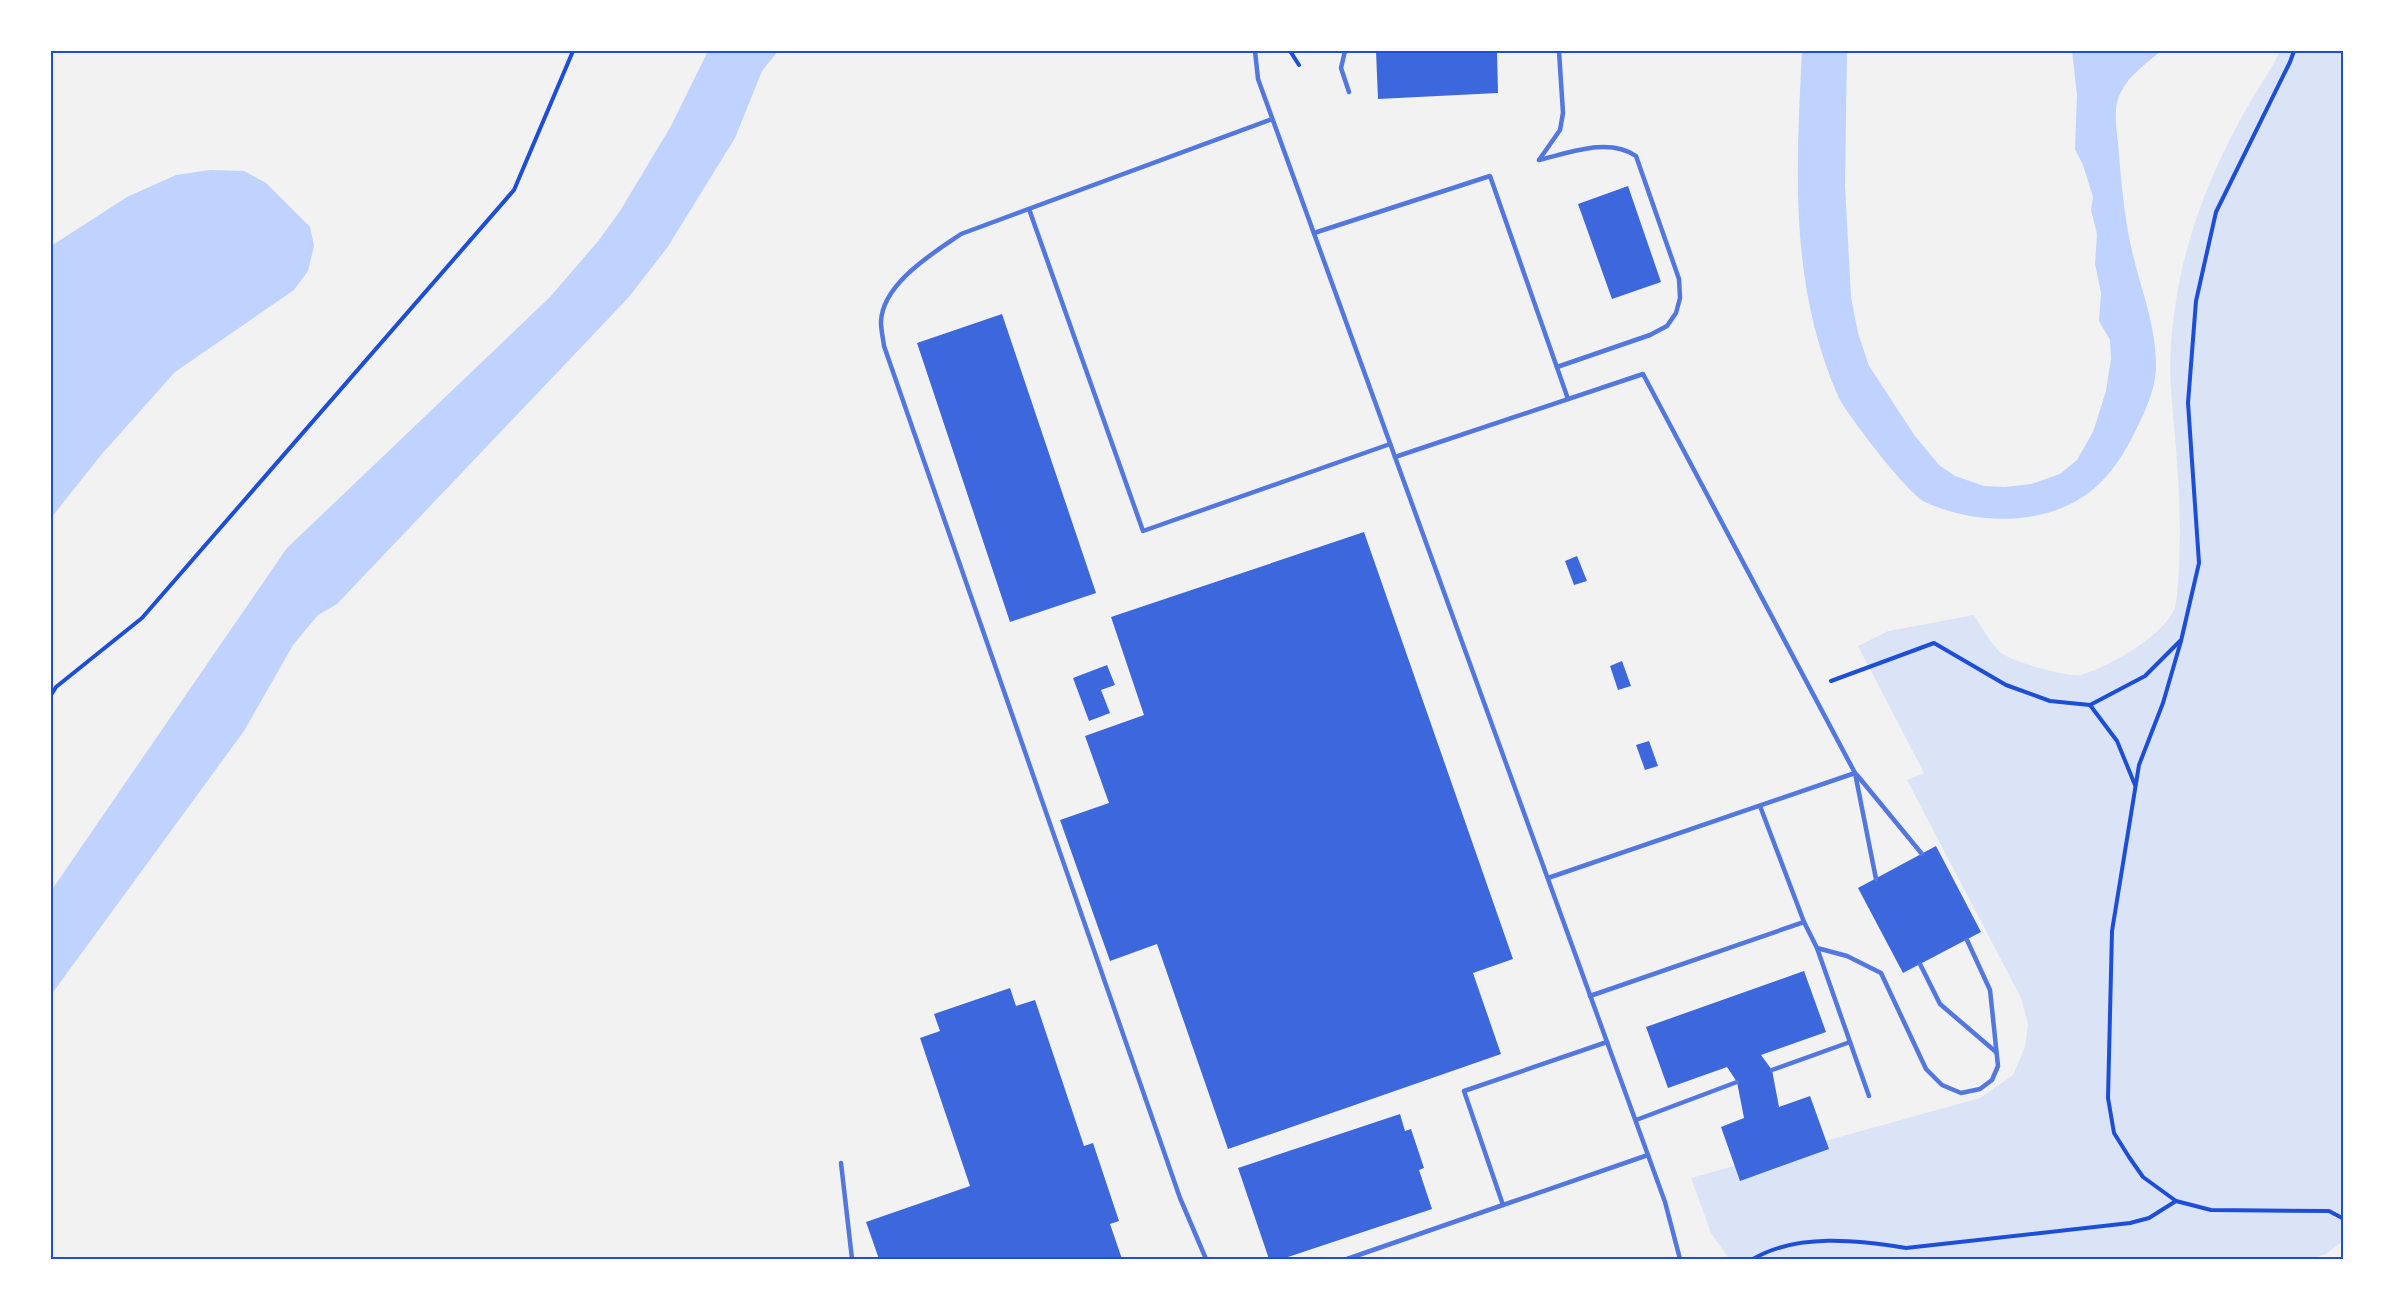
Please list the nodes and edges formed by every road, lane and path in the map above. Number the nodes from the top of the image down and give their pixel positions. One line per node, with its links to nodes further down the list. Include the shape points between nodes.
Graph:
1 (573, 51): 18 (path, via 514,190 142,618)
2 (1255, 51): 9 (lane, via 1258,79)
3 (1290, 51): 7 (path)
4 (1345, 51): 8 (lane, via 1341,68)
5 (1559, 51): 12 (lane, via 1563,113 1560,130 1539,160 1612,146 1635,156 1679,279 1680,298 1667,326)
6 (2294, 51): 16 (path, via 2216,212 2196,301 2188,403 2199,563)
7 (1299, 65)
8 (1349, 92)
9 (1272, 119): 10 (lane); 11 (lane)
10 (1029, 209): 14 (lane, via 1143,531); 44 (lane, via 962,234 924,258 885,304 881,322 884,346 1180,1198)
11 (1314, 233): 12 (lane, via 1490,176); 14 (lane)
12 (1557, 367): 13 (lane)
13 (1568, 399): 15 (lane); 17 (lane, via 1643,374)
14 (1390, 444): 15 (lane)
15 (1395, 457): 24 (lane)
16 (2181, 641): 19 (path, via 2145,676); 21 (path)
17 (1810, 689): 19 (path, via 1934,643 2006,685 2050,701); 20 (lane)
18 (51, 695)
19 (2090, 705): 21 (path, via 2117,741)
20 (1855, 773): 22 (lane); 23 (lane); 25 (lane)
21 (2135, 787): 40 (path, via 2112,931 2108,1098 2114,1133 2129,1157 2143,1178)
22 (1760, 806): 24 (lane); 26 (lane)
23 (1922, 854)
24 (1548, 878): 30 (lane)
25 (1876, 879)
26 (1804, 922): 28 (lane); 30 (lane)
27 (1967, 939): 33 (lane, via 1990,990)
28 (1817, 948): 32 (lane); 33 (lane, via 1846,956 1881,973 1926,1069 1942,1085 1961,1093 1980,1089 1992,1080 1998,1066)
29 (1920, 964): 33 (lane, via 1940,1004)
30 (1590, 996): 31 (lane)
31 (1607, 1042): 37 (lane); 41 (lane, via 1464,1091)
32 (1850, 1042): 34 (lane); 36 (lane)
33 (1996, 1052)
34 (1772, 1070)
35 (1737, 1082): 37 (lane)
36 (1869, 1095)
37 (1635, 1120): 38 (lane)
38 (1648, 1155): 41 (lane); 46 (lane)
39 (841, 1163): 43 (lane)
40 (2176, 1201): 42 (path, via 2211,1210 2329,1211); 47 (path, via 2149,1218 2130,1222 1906,1248 1833,1241 1786,1245)
41 (1503, 1205): 45 (lane)
42 (2344, 1219)
43 (852, 1259)
44 (1206, 1259)
45 (1347, 1259)
46 (1680, 1259)
47 (1753, 1259)

